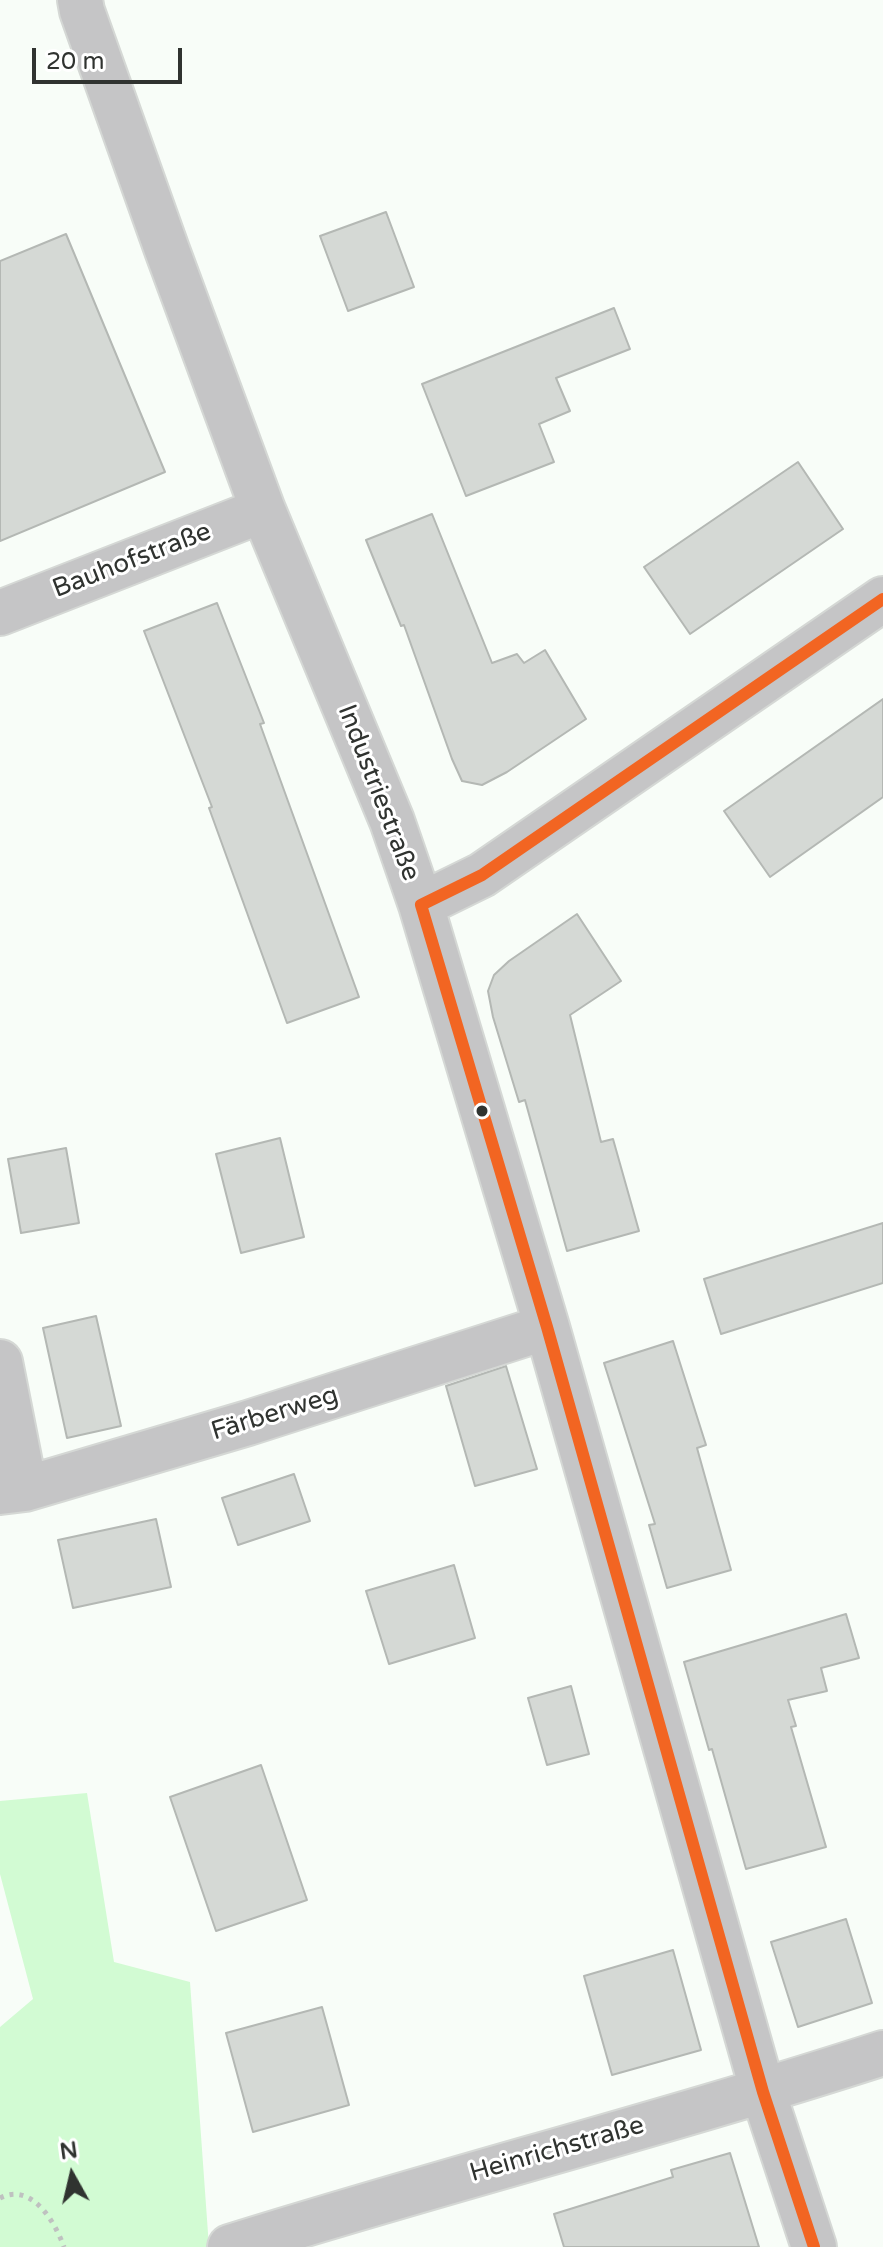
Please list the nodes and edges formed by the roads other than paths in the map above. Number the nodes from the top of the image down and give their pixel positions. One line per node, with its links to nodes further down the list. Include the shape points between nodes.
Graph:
1 (80, 0): 2 (street, Industriestraße)
2 (263, 510): 4 (street, Bauhofstraße); 5 (street, Industriestraße, via 392,821)
3 (883, 599): 5 (street, via 482,875)
4 (0, 613)
5 (421, 905): 6 (street, Industriestraße)
6 (547, 1327): 8 (street, Färberweg, via 248,1423); 10 (street, Industriestraße)
7 (0, 1362): 8 (street)
8 (13, 1490)
9 (883, 2053): 10 (street, Heinrichstraße)
10 (763, 2092): 11 (street, Heinrichstraße); 12 (street, Industriestraße)
11 (230, 2247)
12 (814, 2247)

